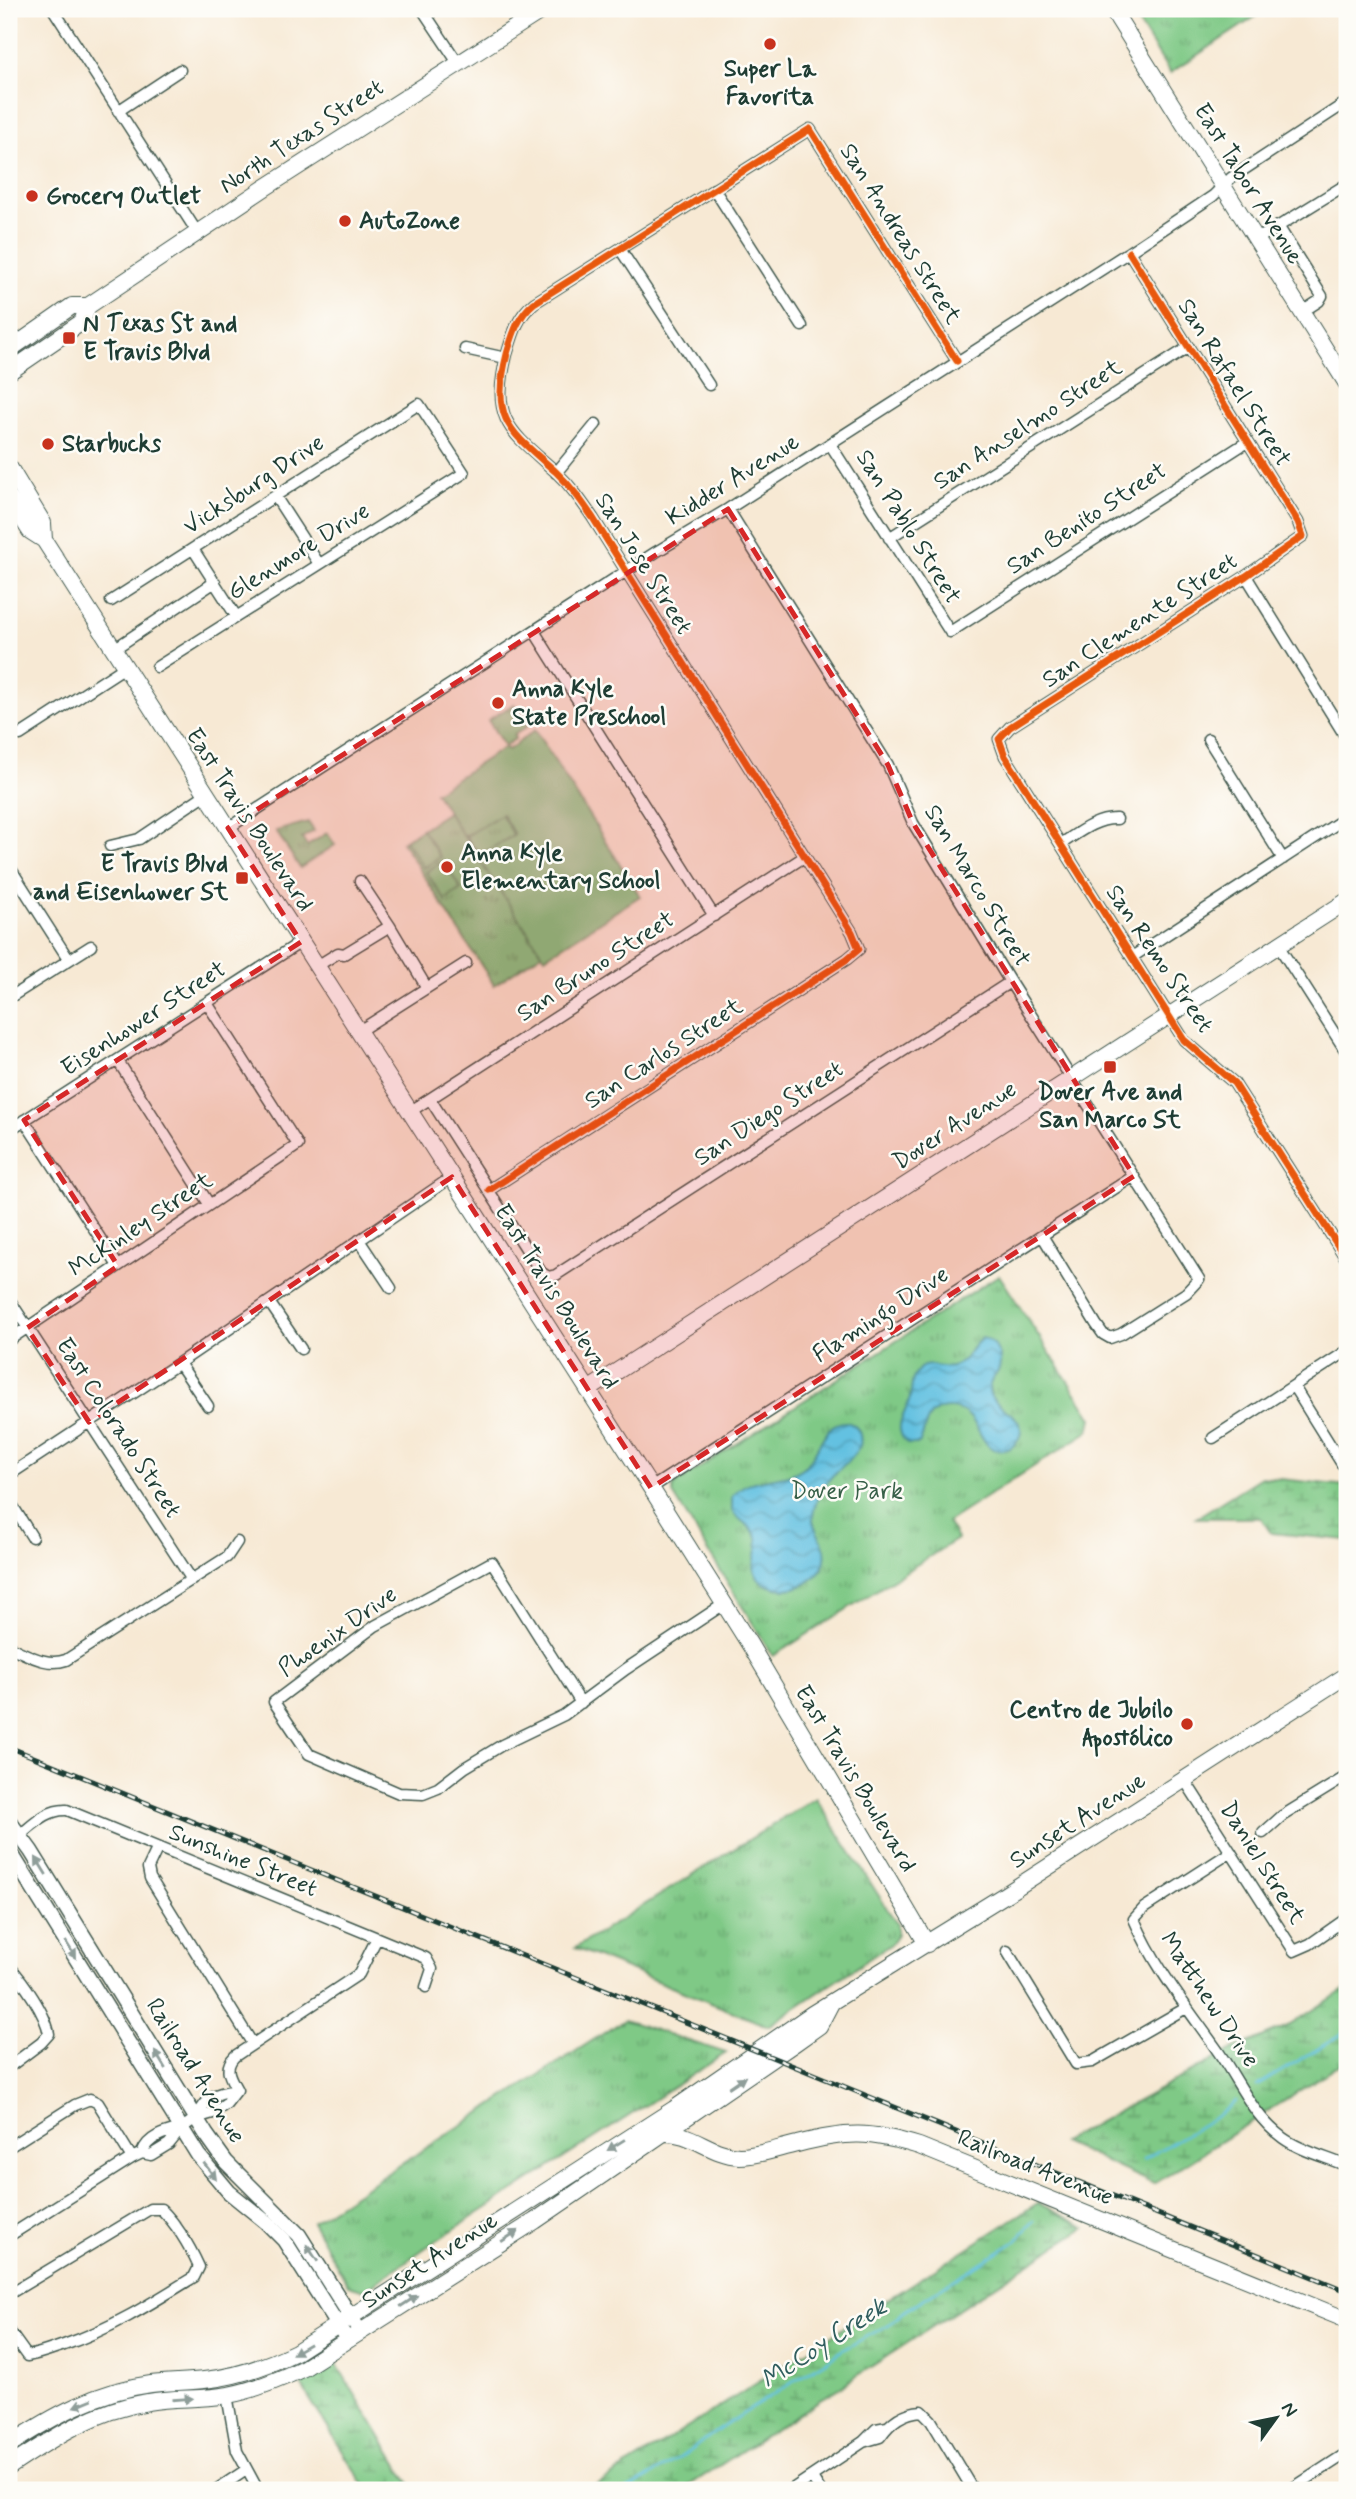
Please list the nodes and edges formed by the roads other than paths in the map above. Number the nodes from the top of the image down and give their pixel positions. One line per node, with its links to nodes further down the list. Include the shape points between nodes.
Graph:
1 (422, 9): 5 (street)
2 (544, 9): 5 (main road, North Texas Street)
3 (1112, 9): 11 (main road, East Tabor Avenue)
4 (58, 11): 8 (street)
5 (458, 63): 14 (main road, North Texas Street)
6 (180, 71): 8 (street)
7 (1347, 102): 11 (street, Kidder Avenue)
8 (118, 111): 14 (street)
9 (810, 128): 12 (street, San Jose Street); 25 (street, San Andreas Street)
10 (1347, 184): 13 (street)
11 (1222, 186): 15 (main road, East Tabor Avenue); 17 (street, Kidder Avenue, via 1213,197)
12 (714, 189): 16 (street, San Jose Street); 20 (street)
13 (1278, 226): 15 (street); 19 (street, via 1322,296)
14 (197, 232): 18 (main road, North Texas Street)
15 (1256, 240): 19 (main road, East Tabor Avenue)
16 (620, 249): 24 (street, San Jose Street, via 526,310 514,328); 28 (street)
17 (1129, 252): 21 (street, San Rafael Street); 25 (street, Kidder Avenue)
18 (88, 306): 23 (main road, North Texas Street, via 72,306); 26 (main road, North Texas Street, via 82,321)
19 (1302, 313): 27 (main road, East Tabor Avenue)
20 (802, 326)
21 (1189, 347): 30 (street, San Rafael Street); 39 (street, San Anselmo Street)
22 (465, 349): 24 (street)
23 (9, 350)
24 (506, 358): 34 (street, San Jose Street, via 500,391 507,423)
25 (957, 361): 31 (street, Kidder Avenue)
26 (9, 372)
27 (1345, 374)
28 (709, 385)
29 (596, 424): 34 (street)
30 (1247, 442): 38 (street, San Rafael Street); 49 (street, San Benito Street)
31 (830, 444): 37 (street, Kidder Avenue); 39 (street, San Pablo Street)
32 (9, 467): 40 (main road, East Travis Boulevard, via 43,523)
33 (464, 473): 35 (street, Vicksburg Drive, via 419,404); 42 (street, Glenmore Drive)
34 (556, 473): 43 (street, San Jose Street, via 577,495)
35 (275, 496): 41 (street, Vicksburg Drive); 42 (street)
36 (9, 498): 40 (main road, East Travis Boulevard, via 30,531)
37 (728, 509): 43 (street, Kidder Avenue); 78 (street, San Marco Street, via 888,765 913,823)
38 (1303, 536): 44 (street, San Clemente Street)
39 (889, 538): 49 (street, San Pablo Street)
40 (44, 540): 50 (main road, East Travis Boulevard)
41 (193, 549): 45 (street); 46 (street, Vicksburg Drive)
42 (319, 564): 47 (street, Glenmore Drive)
43 (625, 572): 48 (street, Kidder Avenue); 63 (street, San Jose Street)
44 (1246, 576): 54 (street); 55 (street, San Clemente Street, via 1010,727)
45 (215, 582): 47 (street); 50 (street)
46 (111, 601)
47 (236, 616): 52 (street, Glenmore Drive)
48 (534, 631): 60 (street, Kidder Avenue); 68 (street)
49 (950, 632)
50 (114, 649): 51 (main road, East Travis Boulevard)
51 (125, 667): 53 (street); 57 (main road, East Travis Boulevard)
52 (157, 667)
53 (20, 735)
54 (1347, 738)
55 (999, 739): 61 (street, San Remo Street, via 1004,756)
56 (1208, 739): 64 (street)
57 (206, 794): 60 (main road, East Travis Boulevard); 62 (street, via 139,839)
58 (1347, 817): 64 (street)
59 (1117, 819): 61 (street, via 1088,826)
60 (228, 828): 70 (main road, East Travis Boulevard)
61 (1061, 844): 74 (street, San Remo Street)
62 (110, 846)
63 (804, 856): 68 (street, San Bruno Street); 73 (street, San Jose Street)
64 (1283, 859): 74 (street)
65 (9, 866): 75 (street)
66 (360, 881): 69 (street)
67 (1347, 901): 71 (main road, Dover Avenue)
68 (714, 916): 87 (street, San Bruno Street)
69 (390, 926): 77 (street); 79 (street)
70 (301, 942): 77 (main road, East Travis Boulevard); 81 (street, Eisenhower Street)
71 (1278, 945): 82 (main road, Dover Avenue); 84 (street)
72 (91, 946): 75 (street)
73 (859, 949): 93 (street, San Carlos Street)
74 (1132, 957): 82 (street, San Remo Street)
75 (69, 960): 80 (street)
76 (466, 963): 79 (street)
77 (317, 966): 83 (main road, East Travis Boulevard)
78 (1010, 982): 86 (street, San Marco Street); 99 (street, San Diego Street)
79 (427, 988): 83 (street)
80 (9, 998)
81 (207, 1003): 85 (street, Eisenhower Street); 94 (street, McKinley Street, via 298,1145)
82 (1169, 1016): 86 (main road, Dover Avenue); 97 (street, San Remo Street, via 1184,1040 1234,1083)
83 (359, 1031): 88 (main road, East Travis Boulevard)
84 (1347, 1053)
85 (118, 1062): 89 (street, Eisenhower Street); 94 (street)
86 (1072, 1078): 91 (street, San Marco Street); 109 (main road, Dover Avenue)
87 (430, 1099): 88 (street, San Bruno Street); 93 (street, East Travis Boulevard)
88 (411, 1111): 92 (main road, East Travis Boulevard)
89 (24, 1120): 90 (street, Eisenhower Street); 98 (street)
90 (9, 1130)
91 (1134, 1176): 95 (street, Flamingo Drive); 95 (street, San Marco Street, via 1199,1279 1186,1293 1110,1338 1096,1324)
92 (452, 1177): 96 (street); 109 (main road, East Travis Boulevard)
93 (489, 1190): 99 (street, East Travis Boulevard)
94 (209, 1204): 98 (street, McKinley Street)
95 (1042, 1237): 115 (street, Flamingo Drive)
96 (359, 1240): 100 (street); 102 (street)
97 (1347, 1259)
98 (118, 1266): 103 (street, McKinley Street)
99 (548, 1277)
100 (391, 1288)
101 (9, 1298): 103 (street, East Colorado Street)
102 (269, 1301): 105 (street); 107 (street)
103 (27, 1328): 104 (street, McKinley Street); 111 (street, East Colorado Street)
104 (9, 1340)
105 (301, 1349)
106 (1347, 1351): 108 (street)
107 (179, 1363): 110 (street); 111 (street)
108 (1294, 1387): 112 (street); 113 (street)
109 (588, 1390): 115 (main road, East Travis Boulevard)
110 (208, 1406)
111 (89, 1422): 114 (street); 119 (street, East Colorado Street)
112 (1213, 1438)
113 (1342, 1464)
114 (9, 1475)
115 (651, 1488): 120 (main road, East Travis Boulevard)
116 (9, 1500): 117 (street)
117 (32, 1537)
118 (237, 1542): 119 (street, via 227,1558)
119 (192, 1580): 121 (street, via 57,1664)
120 (724, 1604): 123 (street, Phoenix Drive); 134 (main road, East Travis Boulevard)
121 (9, 1647)
122 (1347, 1675): 125 (main road, Sunset Avenue)
123 (581, 1703): 123 (street, Phoenix Drive, via 423,1794 399,1793 309,1754 274,1702 375,1626 492,1562)
124 (1347, 1776): 127 (street)
125 (1184, 1779): 131 (street, Daniel Street); 134 (main road, Sunset Avenue)
126 (9, 1821): 128 (street, Railroad Avenue)
127 (1263, 1833)
128 (20, 1835): 129 (street, Sunshine Street, via 58,1809 130,1834); 142 (street, Railroad Avenue, one-way to 128)
129 (157, 1849): 133 (street, Sunshine Street); 139 (street, via 148,1868 150,1878)
130 (9, 1850): 143 (street, Railroad Avenue, one-way to 143)
131 (1231, 1852): 132 (street, Daniel Street, via 1294,1951); 138 (street, Matthew Drive, via 1134,1919)
132 (1347, 1918)
133 (377, 1938): 137 (street, Sunshine Street, via 426,1958 432,1969); 139 (street, via 359,1974)
134 (927, 1944): 141 (main road, Sunset Avenue, via 831,2003)
135 (1007, 1951): 138 (street, via 1076,2064 1092,2062)
136 (9, 1966): 140 (street, via 49,2034)
137 (426, 1987)
138 (1186, 2008): 148 (street, Matthew Drive, via 1270,2127 1294,2144)
139 (253, 2043): 142 (street, via 229,2062 228,2072 237,2090 222,2107)
140 (9, 2067)
141 (677, 2114): 144 (main road, Sunset Avenue); 145 (main road); 152 (main road, Sunset Avenue, one-way to 152)
142 (196, 2118): 143 (street); 152 (street, Railroad Avenue, one-way to 142, via 299,2235 226,2162)
143 (181, 2128): 147 (street, via 162,2133); 152 (street, Railroad Avenue, one-way to 152, via 212,2175 284,2240)
144 (663, 2133): 145 (main road, Railroad Avenue); 154 (main road, Sunset Avenue, one-way to 144)
145 (695, 2140): 151 (main road, Railroad Avenue, via 738,2156 840,2134 892,2138)
146 (9, 2147): 147 (street, via 90,2099)
147 (137, 2156): 149 (street)
148 (1347, 2166)
149 (9, 2236)
150 (9, 2294): 153 (street, via 150,2209 161,2209 168,2216 199,2267 194,2277 126,2319 55,2348 27,2356)
151 (1347, 2320)
152 (345, 2321): 154 (street, Railroad Avenue); 156 (main road, Sunset Avenue, one-way to 156, via 296,2352 259,2368 225,2377 150,2384 81,2403)
153 (9, 2331)
154 (354, 2336): 155 (main road, Sunset Avenue, via 285,2377)
155 (227, 2395): 158 (main road, Sunset Avenue, one-way to 155, via 60,2433 118,2409); 159 (street, via 237,2451)
156 (9, 2445)
157 (1347, 2453): 166 (street)
158 (9, 2467)
159 (246, 2470): 161 (street); 162 (street)
160 (812, 2477): 163 (street); 164 (street); 165 (street, via 863,2442 880,2437 909,2412 922,2411)
161 (216, 2490)
162 (258, 2490)
163 (791, 2490)
164 (820, 2490)
165 (973, 2490)
166 (1290, 2490)

